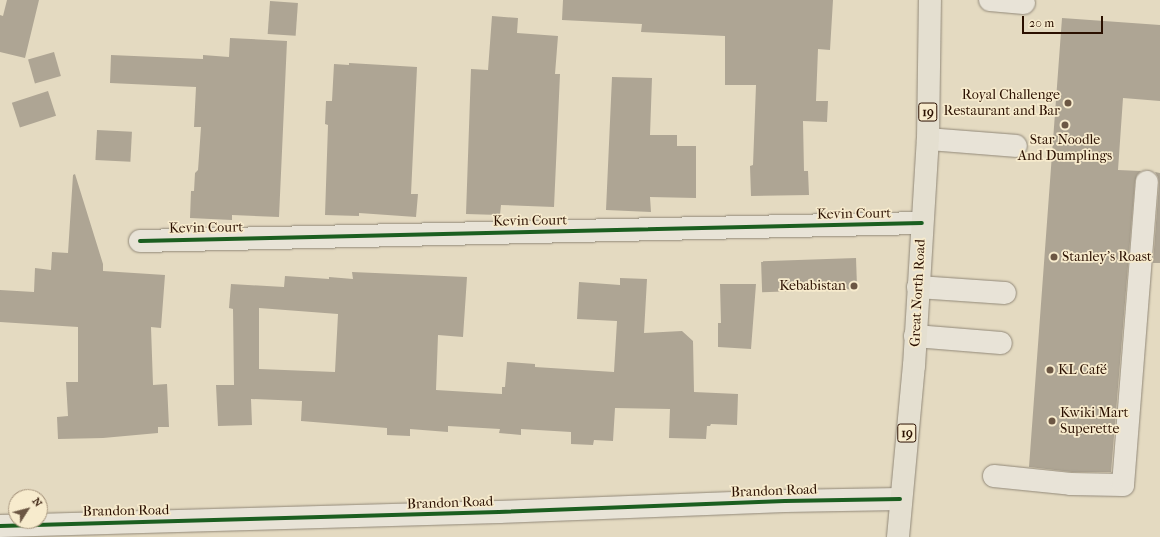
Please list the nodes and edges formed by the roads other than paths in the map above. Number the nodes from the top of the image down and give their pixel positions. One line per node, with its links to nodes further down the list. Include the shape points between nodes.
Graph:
1 (930, 0): 4 (main road, Great North Road / 19)
2 (990, 0): 3 (street)
3 (1024, 3)
4 (928, 139): 5 (street); 7 (main road, Great North Road / 19)
5 (1016, 146)
6 (1147, 182): 13 (street, via 1123,485 1072,484)
7 (922, 223): 8 (street, Kevin Court); 9 (main road, Great North Road / 19)
8 (140, 241)
9 (918, 287): 10 (street); 11 (main road, Great North Road / 19)
10 (1005, 293)
11 (915, 336): 12 (street); 14 (main road, Great North Road / 19)
12 (1001, 342)
13 (994, 476)
14 (900, 499): 15 (street, Brandon Road); 16 (main road, Great North Road / 19)
15 (0, 526)
16 (898, 537)

